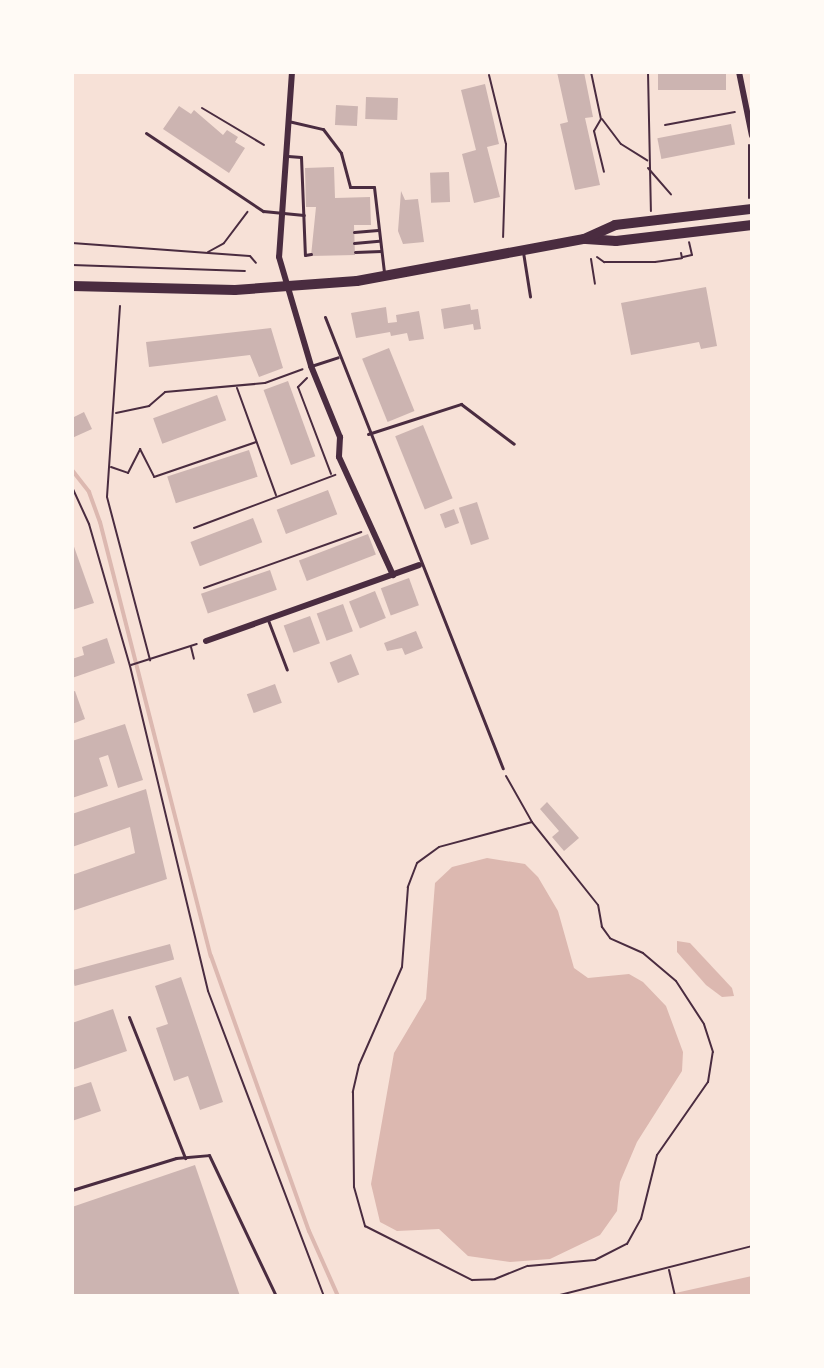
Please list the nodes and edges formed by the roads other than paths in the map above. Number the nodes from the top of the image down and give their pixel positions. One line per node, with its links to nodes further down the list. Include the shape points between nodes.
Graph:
1 (292, 72): 3 (street)
2 (739, 72): 5 (street)
3 (288, 121): 6 (street); 11 (lane, via 323,129 341,153 350,187 374,187)
4 (146, 133): 8 (lane, via 252,205)
5 (750, 134)
6 (284, 156): 8 (street); 9 (lane, via 301,157)
7 (751, 204): 15 (main road, via 615,225)
8 (281, 212): 9 (lane); 26 (street, via 279,257)
9 (304, 215): 13 (lane)
10 (752, 225): 15 (main road, via 616,241)
11 (378, 230): 12 (lane); 16 (lane)
12 (354, 232)
13 (304, 234): 14 (lane); 19 (lane)
14 (311, 234)
15 (584, 239): 22 (main road)
16 (379, 241): 17 (lane); 20 (lane)
17 (354, 243)
18 (311, 244): 19 (lane)
19 (304, 245): 23 (lane, via 305,255)
20 (381, 251): 21 (lane); 24 (lane)
21 (355, 252)
22 (523, 252): 24 (main road); 27 (lane)
23 (311, 254)
24 (385, 277): 26 (main road)
25 (72, 286): 26 (main road, via 157,291)
26 (287, 287): 30 (street)
27 (530, 296)
28 (325, 317): 29 (lane)
29 (338, 356): 30 (lane); 31 (lane)
30 (312, 369): 34 (street, via 340,437 344,471)
31 (368, 434): 32 (lane, via 461,404); 33 (lane)
32 (514, 444)
33 (419, 565): 34 (street); 38 (lane)
34 (393, 575): 35 (street)
35 (268, 620): 36 (street); 37 (lane)
36 (206, 641)
37 (287, 670)
38 (503, 768)
39 (129, 1017): 40 (lane)
40 (185, 1158): 41 (lane); 42 (lane, via 209,1155 218,1166)
41 (72, 1190)
42 (276, 1296)

